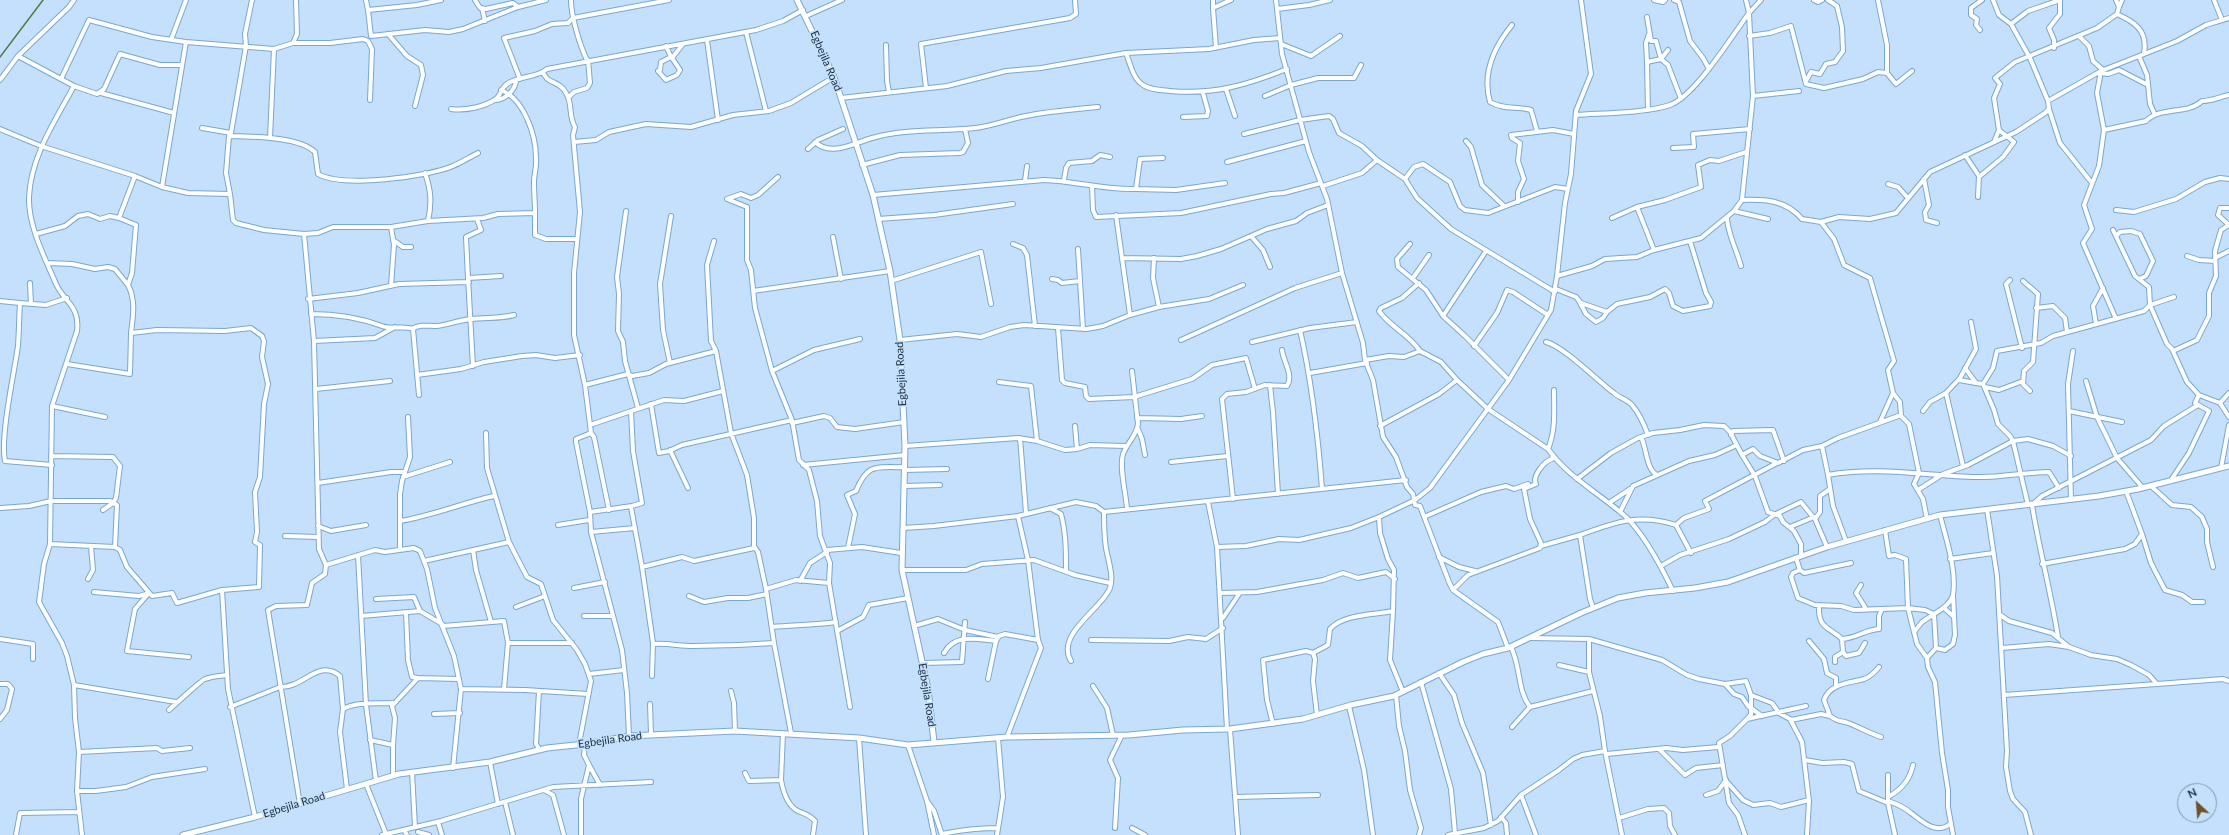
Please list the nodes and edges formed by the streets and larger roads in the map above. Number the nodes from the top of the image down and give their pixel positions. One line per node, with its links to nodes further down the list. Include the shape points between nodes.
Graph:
1 (74, 0): 78 (street)
2 (186, 0): 62 (street)
3 (252, 0): 70 (street, via 245,34)
4 (296, 0): 66 (street, via 297,34)
5 (366, 0): 40 (street)
6 (441, 0): 40 (street)
7 (475, 0): 37 (street)
8 (546, 0): 36 (street)
9 (571, 0): 47 (street)
10 (669, 0): 47 (street)
11 (797, 0): 41 (street, Egbejila Road)
12 (842, 0): 45 (street)
13 (1075, 0): 100 (street, via 1076,14 1070,18 921,44)
14 (1213, 0): 38 (street)
15 (1231, 0): 38 (street)
16 (1276, 0): 39 (street)
17 (1330, 0): 39 (street)
18 (1581, 0): 124 (street, via 1591,74)
19 (1654, 0): 20 (street)
20 (1665, 0)
21 (1674, 0): 87 (street, via 1679,2 1690,41)
22 (1746, 0): 43 (street)
23 (1761, 0): 43 (street)
24 (1814, 0): 25 (street)
25 (1822, 0)
26 (1828, 0): 96 (street, via 1837,6 1842,28 1843,51 1835,62 1826,64 1820,74 1812,72)
27 (1878, 0): 91 (street, via 1887,45)
28 (1982, 0): 53 (street, via 1971,8 1971,15 1976,19 1976,25)
29 (1993, 0): 51 (street, via 1999,15)
30 (2060, 0): 51 (street, via 2028,11); 73 (street, via 2060,14 2049,28)
31 (2116, 0): 34 (street)
32 (2122, 0): 34 (street)
33 (2214, 0): 49 (street)
34 (2119, 6): 44 (street)
35 (498, 7): 36 (street, via 513,3); 37 (street); 42 (street)
36 (518, 7): 42 (street)
37 (482, 8): 50 (street)
38 (1213, 8): 72 (street)
39 (1277, 9): 61 (street)
40 (368, 10): 57 (street)
41 (803, 10): 45 (street, Egbejila Road); 54 (street, via 772,25)
42 (501, 13): 50 (street)
43 (1749, 13): 59 (street); 87 (street)
44 (2116, 14): 60 (street, via 2097,28); 77 (street, via 2132,21 2142,33 2146,45)
45 (806, 16): 92 (street, Egbejila Road)
46 (1647, 17): 56 (street)
47 (573, 18): 82 (street, via 579,42); 94 (street, via 568,23 552,24 504,38)
48 (2229, 18): 49 (street)
49 (2222, 20): 77 (street)
50 (485, 21): 55 (street, via 449,32 425,30)
51 (2011, 24): 80 (street)
52 (1512, 25): 137 (street, via 1492,56 1486,82 1488,95 1490,102 1504,108 1531,110)
53 (1980, 30)
54 (746, 32): 64 (street); 122 (street)
55 (388, 34): 57 (street); 117 (street, via 407,56 421,66 423,75)
56 (1649, 34): 81 (street, via 1651,41 1656,41); 83 (street, via 1646,43)
57 (371, 36): 63 (street)
58 (1340, 36): 68 (street, via 1311,56)
59 (1750, 36): 96 (street, via 1791,26); 110 (street)
60 (2079, 36): 73 (street); 89 (street, via 2089,46 2093,61)
61 (1280, 38): 68 (street); 72 (street, via 1254,40)
62 (171, 40): 65 (street); 93 (street, via 89,20)
63 (368, 40): 66 (street, via 363,38 330,43); 114 (street, via 372,49)
64 (707, 40): 67 (street); 128 (street)
65 (186, 42): 70 (street); 84 (street)
66 (293, 43): 74 (street)
67 (683, 44): 71 (street); 71 (street, via 672,58 680,70 666,80 658,71 661,62 671,57)
68 (1281, 44): 86 (street)
69 (886, 45): 104 (street)
70 (246, 46): 74 (street); 138 (street)
71 (666, 46): 82 (street, via 653,51 643,50)
72 (1216, 48): 76 (street)
73 (2054, 48): 80 (street)
74 (274, 49): 142 (street)
75 (1668, 50): 81 (street)
76 (1126, 53): 100 (street, via 1006,71 947,86); 107 (street, via 1135,78 1142,85 1153,89)
77 (2144, 53): 79 (street)
78 (18, 56): 93 (street); 95 (street)
79 (2139, 56): 89 (street); 97 (street)
80 (2030, 58): 116 (street); 135 (street, via 2014,62 1995,78 2000,84 1994,98)
81 (1661, 59): 83 (street); 113 (street, via 1668,65)
82 (588, 60): 90 (street, via 547,69); 111 (street, via 590,83 587,88 574,92)
83 (1647, 62): 121 (street)
84 (182, 65): 105 (street, via 160,65 120,54); 123 (street)
85 (1361, 65): 98 (street, via 1354,78 1318,78)
86 (1287, 69): 98 (street); 101 (street)
87 (1709, 69): 113 (street)
88 (1912, 71): 91 (street, via 1896,84)
89 (2101, 71): 97 (street, via 2108,74 2119,70); 116 (street); 136 (street, via 2097,93)
90 (543, 73): 94 (street); 111 (street, via 547,79 564,89)
91 (1887, 73): 96 (street, via 1878,72 1864,79 1824,88 1806,84)
92 (834, 77): 112 (street, Egbejila Road); 122 (street, via 791,103)
93 (61, 79): 99 (street)
94 (518, 79): 102 (street, via 506,84); 106 (street)
95 (0, 80)
96 (1806, 81)
97 (2148, 84): 125 (street, via 2150,104)
98 (1291, 85): 109 (street); 129 (street)
99 (74, 86): 105 (street); 149 (street)
100 (926, 88): 104 (street)
101 (1226, 89): 107 (street); 126 (street)
102 (501, 90): 106 (street); 115 (street)
103 (1799, 91): 110 (street)
104 (889, 92): 112 (street)
105 (101, 93): 123 (street)
106 (509, 93): 115 (street); 192 (street, via 525,114 536,156)
107 (1203, 93): 127 (street, via 1207,116)
108 (2229, 95): 125 (street, via 2202,101 2196,107)
109 (1265, 96)
110 (1753, 96): 134 (street)
111 (569, 97): 145 (street, via 572,122 575,126)
112 (841, 98): 148 (street, Egbejila Road)
113 (1681, 99): 121 (street, via 1670,105)
114 (370, 100)
115 (494, 100): 120 (street, via 462,110)
116 (2048, 101): 119 (street)
117 (415, 106)
118 (1098, 107): 133 (street, via 1034,114)
119 (2049, 109): 141 (street); 171 (street, via 2060,143)
120 (451, 110)
121 (1648, 110): 124 (street)
122 (766, 111): 128 (street, via 733,115)
123 (174, 113): 175 (street)
124 (1576, 115): 140 (street)
125 (2155, 115): 136 (street, via 2146,121)
126 (1235, 116)
127 (1183, 117)
128 (718, 120): 145 (street, via 691,127 646,124 609,132 596,140)
129 (1300, 120): 139 (street); 143 (street); 157 (street, via 1329,116 1339,133 1362,146)
130 (202, 128): 138 (street)
131 (0, 129): 149 (street)
132 (842, 129): 146 (street)
133 (965, 129): 148 (street, via 906,130); 159 (street, via 968,143 964,152 900,155)
134 (1750, 129): 150 (street, via 1694,134 1694,147); 152 (street)
135 (1999, 130): 141 (street); 147 (street)
136 (2104, 130): 171 (street, via 2099,166)
137 (1537, 131): 140 (street, via 1553,130); 183 (street, via 1511,135 1520,142 1518,161 1524,179 1518,192)
138 (230, 134): 142 (street); 178 (street, via 226,173)
139 (1244, 134)
140 (1574, 134): 176 (street, via 1573,164)
141 (2006, 137): 147 (street); 164 (street, via 2014,142 2003,157)
142 (270, 138): 161 (street, via 312,148 317,157 316,172 320,176 352,180 396,180)
143 (1306, 141): 158 (street); 172 (street)
144 (1466, 141): 186 (street, via 1471,147 1482,185)
145 (574, 142): 212 (street, via 580,212)
146 (815, 142): 148 (street, via 826,149); 151 (street)
147 (1994, 142): 154 (street)
148 (854, 143): 159 (street, Egbejila Road)
149 (41, 146): 162 (street); 207 (street, via 29,198)
150 (1673, 148)
151 (808, 149)
152 (1746, 152): 182 (street); 187 (street, via 1698,165 1701,187)
153 (478, 153): 161 (street, via 454,166)
154 (1965, 155): 164 (street); 166 (street, via 1940,166)
155 (1110, 157): 168 (street, via 1100,155 1092,161 1070,163 1066,168)
156 (1163, 158): 177 (street, via 1140,159)
157 (1377, 160): 165 (street); 172 (street, via 1362,173)
158 (1227, 162)
159 (862, 165): 179 (street, Egbejila Road)
160 (1027, 166): 169 (street)
161 (425, 173): 201 (street, via 431,201)
162 (135, 176): 175 (street); 196 (street)
163 (778, 177): 251 (street, via 758,195 751,198 741,194 727,199 747,207 747,260)
164 (1979, 178): 181 (street)
165 (1405, 179): 186 (street, via 1414,167 1423,164 1450,182 1460,206 1465,210 1488,212); 221 (street, via 1417,198 1437,217)
166 (1924, 179): 180 (street); 203 (street, via 1928,205 1924,212 1926,220)
167 (2229, 179): 189 (street, via 2220,178 2205,182 2176,199 2134,212)
168 (1064, 180): 169 (street); 174 (street)
169 (1025, 181): 179 (street)
170 (1225, 183): 177 (street, via 1176,190)
171 (2092, 183): 249 (street, via 2084,205 2092,229 2083,243)
172 (1322, 184): 185 (street); 193 (street, via 1181,213)
173 (1888, 184): 180 (street, via 1898,187)
174 (1092, 186): 177 (street); 193 (street, via 1096,217)
175 (162, 187): 178 (street, via 188,193)
176 (1568, 188): 183 (street, via 1556,187); 234 (street)
177 (1136, 189)
178 (230, 194): 208 (street, via 233,220 236,223 264,230)
179 (873, 195): 199 (street, Egbejila Road)
180 (1907, 197): 202 (street, via 1896,213 1870,219 1839,217)
181 (1978, 197)
182 (1742, 200): 191 (street); 202 (street, via 1761,199 1793,208 1802,219)
183 (1518, 202): 186 (street)
184 (1013, 204): 199 (street, via 934,215)
185 (1328, 204): 209 (street, via 1296,221); 232 (street)
186 (1504, 206)
187 (1637, 207): 198 (street); 220 (street)
188 (2229, 208): 204 (street, via 2220,208 2218,215)
189 (2116, 210)
190 (626, 211): 305 (street, via 617,277 618,331 623,342)
191 (1734, 211): 195 (street); 200 (street)
192 (535, 213): 197 (street, via 498,214); 212 (street, via 535,235 546,239)
193 (1116, 215): 225 (street)
194 (671, 216): 298 (street, via 660,284 663,330)
195 (1727, 216): 215 (street, via 1701,238); 229 (street, via 1727,228 1734,241)
196 (118, 218): 207 (street, via 110,216 100,219 88,214 78,216 65,226); 246 (street, via 136,225 132,273)
197 (477, 218): 201 (street); 239 (street, via 481,230 466,237)
198 (1612, 218)
199 (878, 219): 231 (street, Egbejila Road)
200 (1768, 219)
201 (428, 220): 205 (street)
202 (1822, 222): 323 (street, via 1834,239 1844,265 1870,278 1894,361 1888,370)
203 (1937, 223)
204 (2229, 225): 227 (street, via 2222,230)
205 (391, 227): 208 (street, via 333,227 318,233); 213 (street)
206 (2113, 230): 210 (street)
207 (36, 234): 228 (street)
208 (304, 234): 254 (street)
209 (1250, 236): 226 (street, via 1197,256 1181,259); 230 (street, via 1263,250)
210 (2116, 236): 238 (street, via 2135,276); 238 (street, via 2125,231 2140,234 2154,261 2146,276)
211 (833, 237): 236 (street)
212 (577, 238): 296 (street, via 574,334)
213 (393, 240): 218 (street, via 403,247); 248 (street)
214 (714, 241): 292 (street, via 708,265 711,341)
215 (1690, 241): 220 (street); 263 (street, via 1711,302 1710,306 1683,311 1672,306 1670,293 1665,289 1650,297 1617,304)
216 (1013, 244): 274 (street, via 1023,248 1027,255)
217 (1410, 244): 235 (street, via 1397,259 1397,263 1398,267)
218 (411, 247)
219 (1078, 249): 242 (street)
220 (1654, 250): 234 (street, via 1637,257 1605,259 1592,266)
221 (1486, 251): 250 (street); 268 (street)
222 (2229, 251): 227 (street)
223 (1429, 255): 235 (street)
224 (2188, 256): 227 (street, via 2199,260)
225 (1122, 258): 226 (street); 266 (street)
226 (1154, 258): 261 (street, via 1153,278)
227 (2215, 259): 295 (street, via 2216,276 2209,294 2209,316 2197,340)
228 (48, 263): 246 (street, via 115,269); 253 (street, via 60,292)
229 (1741, 266)
230 (1270, 267)
231 (890, 271): 236 (street); 241 (street, Egbejila Road)
232 (1342, 273): 271 (street); 284 (street, via 1295,288)
233 (501, 276): 239 (street)
234 (1557, 276): 250 (street)
235 (1413, 278): 245 (street)
236 (841, 279): 251 (street)
237 (1052, 279): 242 (street, via 1062,283)
238 (2139, 279): 260 (street, via 2149,287)
239 (468, 280): 248 (street); 269 (street)
240 (2010, 280): 290 (street, via 2006,284)
241 (891, 281): 259 (street, via 981,252); 283 (street, Egbejila Road)
242 (1080, 281): 278 (street)
243 (2023, 281): 262 (street, via 2038,294)
244 (30, 283): 258 (street)
245 (1419, 283): 268 (street, via 1431,296); 293 (street, via 1408,294 1379,311 1392,325 1411,338)
246 (128, 285): 281 (street, via 132,293 133,306)
247 (1243, 285): 261 (street, via 1209,299)
248 (391, 286): 254 (street)
249 (2103, 288): 270 (street); 273 (street, via 2093,306)
250 (1555, 290): 256 (street, via 1576,297); 267 (street)
251 (753, 291): 302 (street)
252 (2174, 297): 260 (street)
253 (67, 298): 258 (street, via 46,305); 299 (street, via 78,319 77,332)
254 (308, 299): 264 (street)
255 (0, 301): 257 (street)
256 (1580, 301): 263 (street); 263 (street, via 1586,314 1596,322)
257 (20, 303): 258 (street); 378 (street, via 18,348 4,405 1,430)
258 (31, 304)
259 (990, 304)
260 (2150, 305): 270 (street, via 2144,311); 295 (street, via 2167,344)
261 (1159, 307): 266 (street)
262 (2036, 308): 280 (street, via 2053,306 2065,318); 288 (street)
263 (1607, 312)
264 (311, 314): 275 (street, via 337,314); 285 (street)
265 (514, 315): 269 (street, via 500,319)
266 (1130, 315): 278 (street, via 1097,328)
267 (1548, 315): 289 (street, via 1507,290 1497,313); 308 (street)
268 (1443, 316): 289 (street)
269 (471, 319): 277 (street, via 437,326 418,325); 300 (street)
270 (2116, 319): 273 (street)
271 (1357, 322): 279 (street); 297 (street)
272 (1971, 322): 301 (street, via 1976,349)
273 (2096, 324): 280 (street)
274 (1035, 326): 276 (street); 283 (street, via 1010,328 981,337 957,334)
275 (396, 327): 277 (street); 285 (street, via 375,338)
276 (1058, 328): 278 (street); 328 (street, via 1063,382 1085,387 1089,399)
277 (412, 329): 306 (street)
278 (1083, 329)
279 (1300, 330): 286 (street); 304 (street)
280 (2067, 332): 288 (street)
281 (131, 333): 299 (street, via 130,374); 502 (street, via 251,328 262,336 264,341 262,357 268,384 264,404 260,477 255,492 255,542 260,545 259,587)
282 (860, 339): 302 (street, via 814,350)
283 (900, 340): 346 (street, Egbejila Road)
284 (1181, 340)
285 (314, 341): 318 (street)
286 (1252, 342)
287 (1546, 342): 357 (street, via 1572,358 1614,394 1628,401 1641,418)
288 (2033, 345): 290 (street); 311 (street, via 2032,362 2024,371)
289 (1474, 346): 308 (street)
290 (2022, 348): 317 (street, via 1997,351 1993,368)
291 (1282, 350): 316 (street, via 1289,383 1283,387)
292 (716, 351): 298 (street); 321 (street)
293 (1420, 351): 297 (street, via 1404,357 1389,356); 307 (street, via 1441,362)
294 (2073, 351): 337 (street, via 2068,384)
295 (2173, 351): 327 (street, via 2187,382)
296 (580, 355): 300 (street, via 555,358 522,356); 315 (street)
297 (1366, 361): 304 (street); 352 (street, via 1373,380)
298 (670, 363): 305 (street, via 649,373 632,376)
299 (66, 364): 332 (street)
300 (474, 366): 306 (street)
301 (1965, 368): 309 (street); 314 (street)
302 (772, 371): 345 (street)
303 (1132, 371): 328 (street)
304 (1310, 373): 412 (street)
305 (628, 374): 315 (street); 333 (street)
306 (417, 375): 326 (street)
307 (1457, 380): 334 (street); 352 (street, via 1430,399)
308 (1509, 380): 334 (street)
309 (1959, 380): 314 (street); 324 (street)
310 (390, 381): 318 (street)
311 (2023, 381): 317 (street, via 1999,390); 322 (street)
312 (999, 382): 361 (street, via 1031,386)
313 (2086, 382): 342 (street)
314 (1976, 383): 317 (street)
315 (585, 384): 349 (street)
316 (1270, 385): 319 (street); 417 (street)
317 (1984, 386): 362 (street, via 1998,424)
318 (316, 389): 404 (street)
319 (1256, 389): 328 (street, via 1246,358 1212,365 1192,378); 375 (street, via 1227,394 1222,399)
320 (1554, 390): 368 (street, via 1555,417)
321 (723, 391): 330 (street, via 684,401 664,400); 356 (street)
322 (2030, 391)
323 (1893, 393): 339 (street, via 1900,402); 347 (street)
324 (1946, 393): 336 (street, via 1930,402); 385 (street)
325 (2229, 393): 329 (street)
326 (419, 395)
327 (2199, 395): 329 (street); 331 (street, via 2195,403)
328 (1134, 397): 344 (street)
329 (2220, 403): 343 (street)
330 (651, 404): 333 (street); 369 (street, via 658,453)
331 (2198, 405): 377 (street, via 2164,426 2151,440); 400 (street, via 2210,411 2189,453)
332 (52, 406): 340 (street); 373 (street)
333 (638, 408): 335 (street)
334 (1488, 409): 368 (street, via 1532,441); 420 (street, via 1430,488)
335 (631, 411): 349 (street); 427 (street, via 633,451 642,503)
336 (1923, 411)
337 (2069, 411): 342 (street); 376 (street)
338 (1202, 416): 344 (street, via 1180,419)
339 (1901, 416): 347 (street); 392 (street, via 1909,424)
340 (105, 417)
341 (408, 417): 390 (street, via 410,457)
342 (2097, 417): 348 (street); 377 (street)
343 (2229, 417)
344 (1137, 418): 353 (street)
345 (792, 422): 346 (street, via 824,416 830,418 837,427 855,429); 356 (street); 384 (street)
346 (904, 422): 364 (street, Egbejila Road)
347 (1880, 422): 366 (street)
348 (2122, 422)
349 (590, 425): 355 (street)
350 (2229, 425): 387 (street)
351 (1075, 426): 367 (street)
352 (1380, 426): 402 (street)
353 (1138, 429): 365 (street); 374 (street)
354 (486, 433): 418 (street, via 487,468)
355 (591, 433): 432 (street, via 594,437); 434 (street, via 576,439)
356 (731, 433): 369 (street); 468 (street, via 747,475 754,518)
357 (1648, 435): 358 (street, via 1704,425 1724,426); 359 (street)
358 (1731, 436): 363 (street); 379 (street, via 1733,431 1773,430)
359 (1641, 437): 396 (street, via 1646,447 1648,464); 399 (street, via 1611,453)
360 (1020, 438): 361 (street); 364 (street); 437 (street)
361 (1038, 441): 367 (street, via 1065,450)
362 (2013, 441): 376 (street, via 2028,439 2053,446); 385 (street); 393 (street)
363 (1737, 445): 372 (street); 396 (street, via 1715,455 1689,461)
364 (905, 446): 370 (street, Egbejila Road)
365 (1126, 446): 367 (street, via 1088,445); 430 (street, via 1121,467)
366 (1822, 446): 379 (street, via 1803,450); 395 (street)
367 (1077, 449)
368 (1548, 449): 371 (street)
369 (670, 450): 409 (street)
370 (905, 455): 384 (street); 388 (street, Egbejila Road)
371 (1553, 455): 399 (street); 401 (street, via 1552,459 1542,464)
372 (1742, 455): 382 (street, via 1753,449 1760,456); 397 (street)
373 (51, 456): 383 (street); 424 (street, via 113,457 120,466)
374 (1145, 456)
375 (1227, 456): 381 (street); 419 (street)
376 (2071, 456): 403 (street)
377 (2117, 458): 403 (street); 411 (street)
378 (2, 461): 383 (street)
379 (1784, 461): 382 (street)
380 (450, 462): 398 (street)
381 (1171, 462)
382 (1778, 463): 397 (street)
383 (52, 465): 422 (street)
384 (802, 465): 473 (street, via 809,470 820,536)
385 (1963, 466): 394 (street)
386 (2229, 466): 387 (street)
387 (2221, 468): 400 (street)
388 (904, 469): 389 (street); 407 (street, Egbejila Road); 469 (street, via 872,468 863,475 856,491 847,495 855,514)
389 (947, 469)
390 (404, 472): 398 (street); 404 (street)
391 (1912, 472): 392 (street); 395 (street, via 1849,471); 405 (street)
392 (1919, 473): 394 (street); 405 (street)
393 (2021, 473): 394 (street, via 1977,477); 410 (street, via 2049,472); 426 (street)
394 (1943, 474): 415 (street)
395 (1828, 475): 414 (street)
396 (1657, 476): 413 (street)
397 (1755, 476): 438 (street, via 1768,512); 449 (street, via 1706,501 1709,509 1684,518)
398 (403, 478): 447 (street)
399 (1577, 479): 425 (street)
400 (2171, 480): 408 (street)
401 (1534, 481): 442 (street, via 1514,489 1506,486 1481,492); 465 (street, via 1536,484 1524,489 1530,519)
402 (1406, 482): 412 (street); 420 (street)
403 (2070, 482): 410 (street); 421 (street)
404 (318, 483): 450 (street)
405 (1914, 484): 415 (street)
406 (940, 485): 407 (street)
407 (904, 486): 454 (street, Egbejila Road)
408 (2151, 486): 411 (street); 488 (street, via 2172,505 2191,507 2202,517 2207,529 2207,542)
409 (688, 488)
410 (2059, 488): 426 (street)
411 (2143, 488): 416 (street)
412 (1322, 489): 417 (street)
413 (1630, 489): 425 (street); 436 (street)
414 (1830, 489): 443 (street, via 1820,496 1820,512); 462 (street, via 1833,506)
415 (1918, 490): 445 (street, via 1923,499)
416 (2126, 491): 421 (street); 457 (street)
417 (1278, 494): 419 (street)
418 (494, 496): 447 (street); 461 (street)
419 (1233, 499): 423 (street)
420 (1415, 500): 441 (street); 442 (street, via 1415,505 1420,506)
421 (2070, 500): 426 (street)
422 (51, 501): 424 (street); 428 (street); 463 (street)
423 (1208, 502): 430 (street); 470 (street)
424 (113, 503): 431 (street); 466 (street, via 117,505)
425 (1609, 503): 436 (street)
426 (2030, 505): 433 (street); 484 (street)
427 (631, 507): 432 (street); 453 (street)
428 (0, 508)
429 (1050, 508): 435 (street, via 1082,502 1096,506); 437 (street); 491 (street, via 1061,514 1064,524)
430 (1127, 509): 435 (street)
431 (103, 510)
432 (609, 510): 434 (street)
433 (1987, 510): 439 (street); 476 (street)
434 (590, 512): 446 (street)
435 (1104, 512): 498 (street)
436 (1620, 512): 444 (street)
437 (1026, 513): 440 (street)
438 (1774, 515): 443 (street, via 1802,502); 452 (street, via 1780,516); 475 (street, via 1729,539)
439 (1940, 515): 445 (street); 480 (street)
440 (1018, 516): 454 (street); 481 (street)
441 (1379, 517): 470 (street, via 1351,528 1299,540 1279,539 1246,546); 494 (street, via 1380,533 1394,570)
442 (1424, 517): 478 (street)
443 (1815, 517): 452 (street); 467 (street)
444 (1628, 519): 449 (street, via 1650,519); 458 (street); 486 (street)
445 (1927, 519): 455 (street)
446 (589, 520): 451 (street); 456 (street)
447 (400, 521): 471 (street)
448 (366, 525): 450 (street, via 331,531)
449 (1676, 525): 475 (street)
450 (318, 526): 460 (street)
451 (558, 526)
452 (1790, 527): 479 (street, via 1798,538)
453 (635, 528): 456 (street); 487 (street)
454 (903, 528): 474 (street, Egbejila Road)
455 (1885, 530): 462 (street); 519 (street, via 1889,556 1895,555 1906,559)
456 (591, 532): 496 (street)
457 (2142, 534): 484 (street, via 2135,544 2125,549); 515 (street, via 2151,563 2164,590 2182,595 2192,602)
458 (1580, 535): 465 (street); 518 (street)
459 (285, 536): 460 (street)
460 (318, 537): 485 (street, via 319,549)
461 (509, 542): 472 (street); 511 (street, via 527,577 541,584)
462 (1846, 542): 467 (street)
463 (50, 544): 464 (street); 587 (street, via 44,564 39,602 62,643)
464 (91, 546): 466 (street); 493 (street, via 92,570)
465 (1541, 546): 492 (street, via 1538,550)
466 (116, 547): 506 (street, via 120,550 125,564)
467 (1827, 547): 479 (street)
468 (754, 548): 487 (street, via 694,561 682,557); 501 (street, via 758,552)
469 (848, 548): 473 (street); 474 (street, via 862,547)
470 (1217, 548): 507 (street)
471 (400, 550): 477 (street, via 375,550); 482 (street, via 414,548 420,551)
472 (473, 550): 482 (street); 533 (street)
473 (827, 551): 495 (street, via 810,563); 497 (street, via 830,563)
474 (901, 553): 489 (street, Egbejila Road)
475 (1690, 553): 486 (street, via 1680,555)
476 (1993, 553): 480 (street); 527 (street)
477 (358, 555): 485 (street); 528 (street)
478 (1438, 557): 492 (street, via 1458,567); 503 (street)
479 (1798, 557): 490 (street); 504 (street, via 1728,582)
480 (1950, 559): 510 (street)
481 (1028, 560): 489 (street, via 982,564 966,570); 491 (street); 550 (street)
482 (424, 561): 536 (street, via 435,608)
483 (1851, 563): 490 (street, via 1804,573)
484 (2042, 564): 543 (street, via 2052,598)
485 (326, 565): 589 (street, via 325,574 312,583 307,605 276,606 268,610)
486 (1661, 566): 504 (street)
487 (642, 567): 557 (street)
488 (2213, 567)
489 (902, 570): 513 (street, Egbejila Road)
490 (1800, 570): 516 (street, via 1791,577 1798,598)
491 (1066, 571): 498 (street)
492 (1476, 571): 503 (street, via 1465,577)
493 (88, 579)
494 (1395, 580): 509 (street, via 1386,572 1358,578 1343,573 1324,580); 524 (street)
495 (800, 581): 497 (street); 501 (street)
496 (604, 582): 500 (street); 530 (street)
497 (829, 583): 534 (street)
498 (1110, 583): 568 (street, via 1110,588 1082,621 1068,643)
499 (1861, 585): 522 (street, via 1856,594 1865,607)
500 (574, 588)
501 (766, 588): 508 (street)
502 (222, 590): 506 (street, via 177,603 172,593 156,596); 577 (street)
503 (1454, 590): 558 (street, via 1498,622)
504 (1673, 591): 518 (street, via 1631,595)
505 (94, 592): 506 (street, via 139,596)
506 (150, 593): 565 (street, via 135,609 127,651)
507 (1220, 593): 509 (street); 532 (street)
508 (767, 594): 512 (street, via 704,602); 538 (street)
509 (1239, 594): 532 (street)
510 (1952, 595): 520 (street); 531 (street)
511 (545, 596): 517 (street); 554 (street, via 553,620)
512 (689, 596)
513 (908, 598): 537 (street, Egbejila Road); 541 (street, via 870,605 863,617)
514 (376, 599): 523 (street, via 414,597)
515 (2203, 602)
516 (1819, 605): 522 (street); 549 (street, via 1819,618 1827,630)
517 (516, 607)
518 (1593, 608): 545 (street)
519 (1908, 608): 521 (street); 526 (street); 542 (street)
520 (1944, 608): 526 (street); 531 (street)
521 (1882, 609): 522 (street); 549 (street, via 1879,629 1859,633 1854,638)
522 (1864, 610)
523 (420, 611): 525 (street); 536 (street)
524 (1393, 612): 564 (street, via 1338,621 1330,629 1328,645); 596 (street, via 1390,660)
525 (406, 613): 528 (street); 579 (street, via 408,660 412,677)
526 (1934, 614): 542 (street, via 1922,622); 560 (street)
527 (1999, 614): 543 (street, via 2009,621); 561 (street)
528 (361, 616): 603 (street)
529 (584, 616): 530 (street)
530 (613, 616): 573 (street, via 622,650)
531 (1954, 617): 560 (street, via 1953,644 1945,650)
532 (1222, 618): 539 (street)
533 (491, 622): 536 (street); 553 (street, via 504,621)
534 (836, 622): 538 (street); 541 (street)
535 (965, 622): 540 (street)
536 (443, 625): 580 (street)
537 (914, 626): 540 (street, via 938,620); 570 (street, Egbejila Road)
538 (772, 627): 555 (street)
539 (1223, 628): 551 (street, via 1206,639 1188,637 1169,641); 626 (street)
540 (965, 630): 544 (street); 547 (street)
541 (837, 631): 608 (street)
542 (1914, 632): 566 (street)
543 (2058, 637): 559 (street)
544 (964, 638): 547 (street); 563 (street, via 948,646); 570 (street, via 962,662)
545 (1531, 638): 548 (street); 558 (street)
546 (0, 639): 567 (street, via 33,644)
547 (997, 639): 550 (street, via 1005,634); 581 (street)
548 (1589, 639): 574 (street); 585 (street, via 1662,660 1699,679)
549 (1842, 639): 562 (street)
550 (1038, 640): 635 (street, via 1041,648)
551 (1091, 640)
552 (1809, 641): 590 (street, via 1824,659 1827,673 1836,678)
553 (508, 643): 554 (street); 592 (street)
554 (572, 643): 576 (street)
555 (774, 643): 557 (street, via 723,646); 629 (street)
556 (1865, 643): 562 (street, via 1859,653 1846,656)
557 (653, 644): 578 (street)
558 (1510, 647): 575 (street, via 1475,656); 609 (street, via 1519,668 1521,690)
559 (2069, 647): 561 (street, via 2049,644); 586 (street, via 2132,665 2149,675)
560 (1936, 648): 566 (street)
561 (2002, 648): 600 (street)
562 (1843, 652): 569 (street, via 1835,657)
563 (944, 653)
564 (1313, 653): 616 (street); 624 (street, via 1306,651 1263,660 1267,700)
565 (189, 657)
566 (1927, 658): 685 (street, via 1928,667 1936,682)
567 (33, 659)
568 (1071, 661)
569 (1835, 662)
570 (923, 663): 639 (street, Egbejila Road)
571 (1559, 665): 574 (street)
572 (1879, 667): 590 (street, via 1868,677)
573 (624, 670): 576 (street); 633 (street)
574 (1589, 672): 595 (street)
575 (1439, 673): 583 (street); 686 (street, via 1454,695 1462,723 1483,774)
576 (589, 674): 597 (street, via 591,681)
577 (227, 675): 601 (street, via 204,679); 605 (street)
578 (652, 676)
579 (418, 678): 580 (street); 602 (street)
580 (459, 679): 591 (street)
581 (988, 679)
582 (2229, 681): 586 (street, via 2223,679)
583 (1421, 682): 596 (street); 693 (street, via 1451,789)
584 (0, 684): 622 (street, via 8,684 12,689 7,710)
585 (1725, 684): 599 (street, via 1746,681); 610 (street)
586 (2157, 684): 600 (street)
587 (74, 685): 601 (street); 647 (street)
588 (1093, 686): 631 (street, via 1107,708)
589 (280, 687): 605 (street); 612 (street, via 288,687 325,669 333,670 340,676); 678 (street)
590 (1836, 687): 619 (street, via 1824,700)
591 (461, 689): 592 (street); 615 (street)
592 (504, 690): 593 (street)
593 (539, 691): 597 (street); 646 (street, via 536,744)
594 (730, 691): 627 (street, via 734,703)
595 (1593, 691): 609 (street); 648 (street)
596 (1403, 692): 598 (street)
597 (588, 694): 640 (street)
598 (1396, 695): 606 (street); 695 (street, via 1410,790)
599 (1751, 695): 610 (street); 613 (street, via 1772,703)
600 (2004, 695): 722 (street, via 2008,785 2024,812)
601 (176, 702): 611 (street)
602 (394, 703): 603 (street); 641 (street)
603 (366, 704): 612 (street, via 348,706); 638 (street)
604 (650, 704): 630 (street)
605 (230, 706): 681 (street)
606 (1349, 706): 616 (street); 712 (street, via 1364,770)
607 (1806, 706): 613 (street)
608 (850, 707)
609 (1530, 707): 625 (street)
610 (1751, 708): 617 (street); 621 (street, via 1751,714)
611 (169, 710)
612 (343, 710): 667 (street, via 340,732)
613 (1779, 713): 617 (street); 618 (street)
614 (434, 714): 615 (street)
615 (460, 714): 654 (street)
616 (1317, 715): 624 (street)
617 (1762, 716): 621 (street)
618 (1786, 716): 620 (street); 623 (street)
619 (1830, 716): 620 (street, via 1821,714); 634 (street, via 1837,722 1848,723 1864,732)
620 (1799, 717): 623 (street)
621 (1747, 719): 643 (street, via 1719,743)
622 (0, 720)
623 (1791, 720): 649 (street, via 1802,742)
624 (1273, 724): 626 (street)
625 (1512, 727)
626 (1228, 729): 632 (street); 673 (street)
627 (735, 731): 628 (street, Egbejila Road); 630 (street, Egbejila Road)
628 (783, 733): 629 (street, Egbejila Road); 660 (street)
629 (791, 733): 636 (street, Egbejila Road)
630 (650, 734): 633 (street, Egbejila Road)
631 (1113, 735): 632 (street); 635 (street)
632 (1122, 735): 689 (street, via 1110,760 1118,778)
633 (629, 736): 640 (street, Egbejila Road)
634 (1881, 736)
635 (1007, 737): 637 (street)
636 (859, 738): 642 (street, Egbejila Road); 706 (street)
637 (998, 738): 639 (street); 688 (street, via 1003,797)
638 (370, 740): 641 (street); 661 (street)
639 (934, 742): 642 (street, Egbejila Road)
640 (582, 744): 646 (street, Egbejila Road); 651 (street)
641 (393, 745): 659 (street)
642 (908, 745): 676 (street)
643 (1718, 747): 645 (street); 653 (street)
644 (190, 748): 647 (street)
645 (1659, 749): 648 (street); 653 (street, via 1685,774 1696,768)
646 (540, 750): 650 (street, Egbejila Road)
647 (79, 752): 669 (street)
648 (1606, 752): 671 (street, via 1582,755 1573,759); 683 (street)
649 (1805, 760): 674 (street); 675 (street, via 1852,764 1859,791)
650 (490, 762): 654 (street, Egbejila Road); 679 (street)
651 (589, 765): 665 (street); 666 (street)
652 (1913, 765): 675 (street, via 1911,774 1902,788)
653 (1723, 766): 662 (street)
654 (453, 768): 656 (street, Egbejila Road)
655 (205, 769): 669 (street, via 152,777 126,787)
656 (412, 772): 659 (street, Egbejila Road); 687 (street)
657 (745, 773): 660 (street, via 749,781)
658 (1888, 775): 675 (street)
659 (393, 776): 661 (street, Egbejila Road)
660 (781, 780): 705 (street, via 782,789 792,807 815,821)
661 (376, 781): 664 (street, Egbejila Road)
662 (1726, 781): 672 (street, via 1718,791); 674 (street, via 1743,800 1753,805 1770,803 1781,807); 718 (street, via 1730,803 1738,815)
663 (651, 782): 665 (street)
664 (366, 784): 667 (street, Egbejila Road); 694 (street)
665 (600, 785): 666 (street)
666 (586, 786): 668 (street); 704 (street, via 581,799)
667 (347, 789): 678 (street, Egbejila Road)
668 (544, 790): 677 (street); 703 (street, via 553,795)
669 (77, 791): 680 (street)
670 (1318, 795): 673 (street)
671 (1521, 795): 682 (street); 715 (street)
672 (1706, 795)
673 (1235, 797): 711 (street)
674 (1809, 800): 719 (street)
675 (1888, 800): 685 (street, via 1934,830 1942,830); 720 (street)
676 (927, 801): 707 (street); 708 (street, via 934,811)
677 (505, 802): 679 (street); 702 (street)
678 (300, 804): 681 (street, Egbejila Road)
679 (498, 804): 684 (street)
680 (78, 812): 696 (street, via 20,813); 697 (street)
681 (255, 817): 698 (street, Egbejila Road)
682 (1502, 817): 686 (street); 714 (street, via 1506,823)
683 (1619, 818): 716 (street); 717 (street, via 1648,809 1664,808 1669,813 1670,826)
684 (438, 822): 687 (street); 701 (street)
685 (1950, 824): 721 (street)
686 (1491, 825): 693 (street)
687 (417, 827): 691 (street); 692 (street)
688 (997, 828): 708 (street, via 977,827); 709 (street)
689 (1115, 828)
690 (1132, 828): 710 (street)
691 (404, 830): 694 (street); 699 (street)
692 (418, 833): 700 (street)
693 (1456, 833): 713 (street)
694 (384, 834)
695 (1420, 834)
696 (16, 835)
697 (82, 835)
698 (183, 835)
699 (407, 835)
700 (429, 835)
701 (442, 835)
702 (512, 835)
703 (564, 835)
704 (581, 835)
705 (813, 835)
706 (866, 835)
707 (934, 835)
708 (942, 835)
709 (996, 835)
710 (1145, 835)
711 (1238, 835)
712 (1373, 835)
713 (1448, 835)
714 (1507, 835)
715 (1536, 835)
716 (1622, 835)
717 (1675, 835)
718 (1744, 835)
719 (1807, 835)
720 (1895, 835)
721 (1953, 835)
722 (2031, 835)

